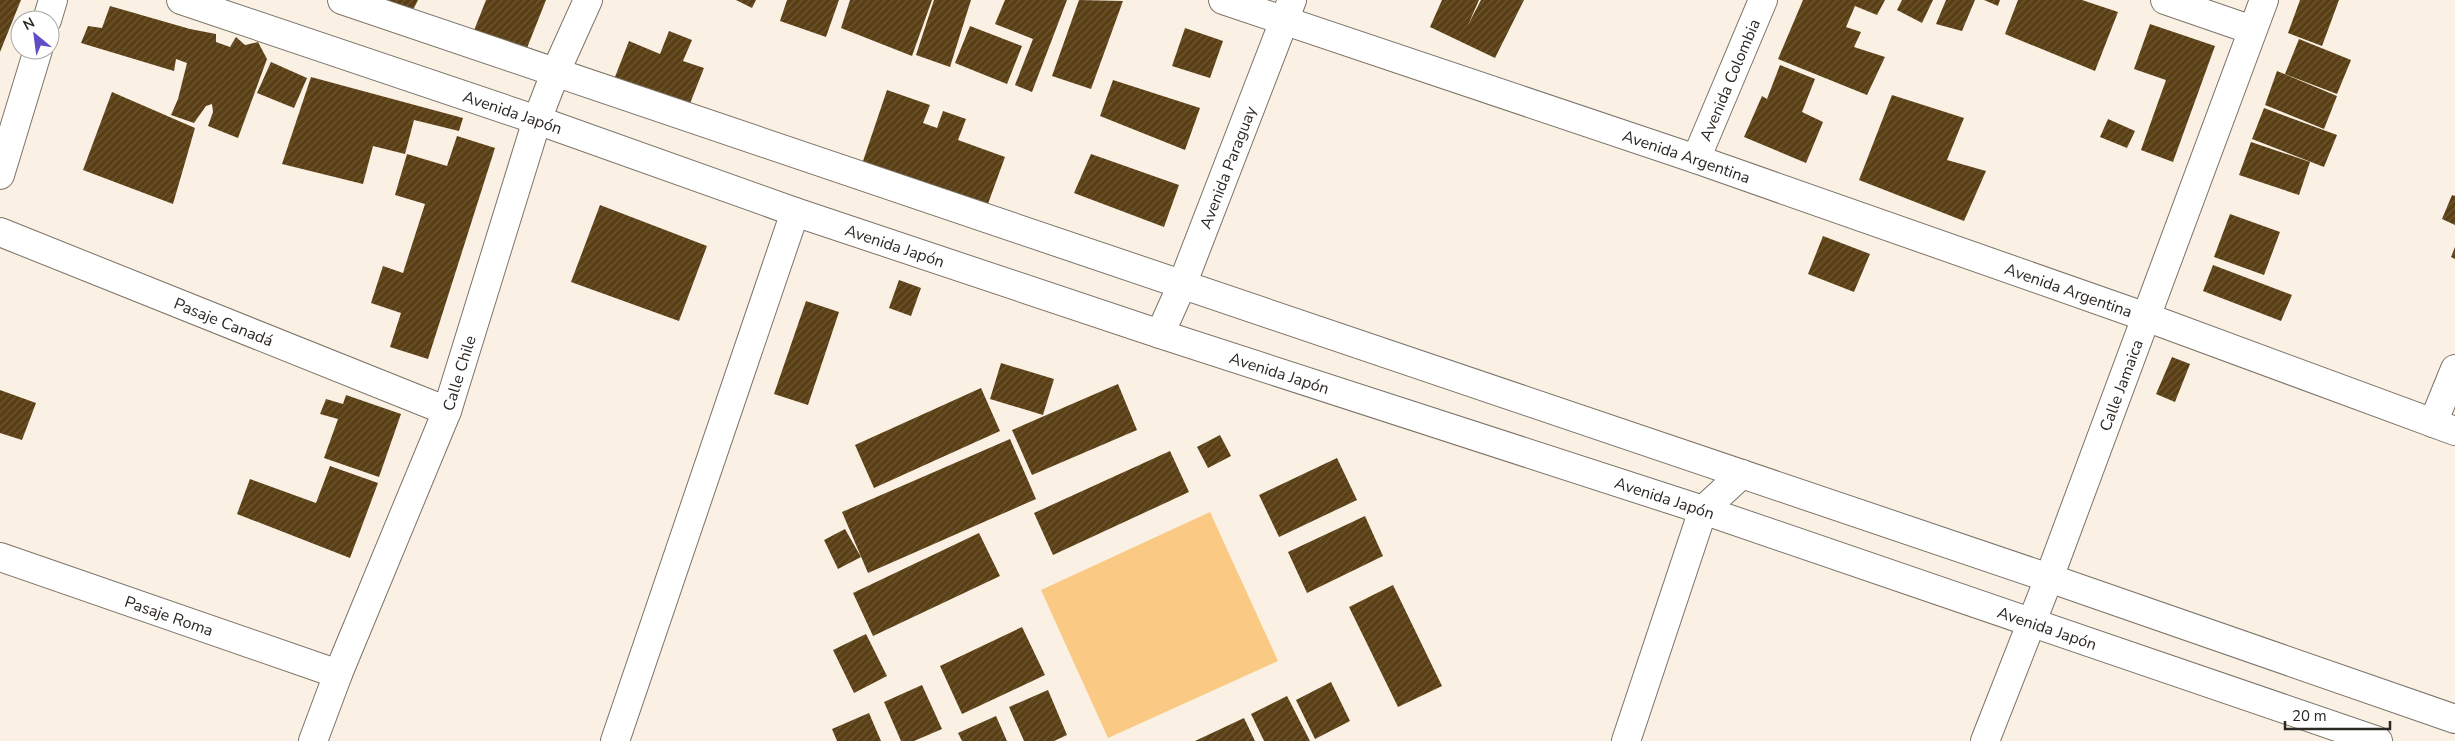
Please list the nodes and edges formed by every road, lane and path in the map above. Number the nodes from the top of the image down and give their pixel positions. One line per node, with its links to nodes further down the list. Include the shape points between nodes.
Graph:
1 (181, 0): 12 (street, Avenida Japón)
2 (342, 0): 11 (street)
3 (588, 0): 11 (street, Calle Chile)
4 (1223, 0): 8 (street, Avenida Argentina)
5 (1763, 0): 13 (street, Avenida Colombia)
6 (2165, 0): 9 (street)
7 (2264, 0): 9 (street, Calle Jamaica)
8 (1288, 11): 13 (street, Avenida Argentina); 17 (street, Avenida Paraguay)
9 (2252, 30): 18 (street, Calle Jamaica)
10 (35, 60): 14 (street)
11 (556, 71): 12 (street, Calle Chile); 17 (street)
12 (537, 120): 15 (street, Avenida Japón); 21 (street, Calle Chile)
13 (1696, 159): 18 (street, Avenida Argentina)
14 (0, 175)
15 (795, 212): 19 (street, Avenida Japón); 31 (street)
16 (0, 232): 21 (street, Pasaje Canadá)
17 (1182, 285): 19 (street, Avenida Paraguay); 23 (street)
18 (2146, 317): 22 (street, Avenida Argentina); 26 (street, Calle Jamaica)
19 (1160, 334): 24 (street, Avenida Japón)
20 (2455, 369): 22 (street)
21 (447, 411): 28 (street, Calle Chile)
22 (2444, 427)
23 (1742, 474): 24 (street); 26 (street)
24 (1703, 510): 27 (street, Avenida Japón); 32 (street)
25 (0, 557): 28 (street, Pasaje Roma)
26 (2049, 578): 27 (street, Calle Jamaica); 29 (street)
27 (2032, 622): 33 (street, Calle Jamaica); 34 (street, Avenida Japón)
28 (338, 674): 30 (street, Calle Chile)
29 (2455, 719)
30 (313, 741)
31 (615, 741)
32 (1626, 741)
33 (1985, 741)
34 (2378, 741)

